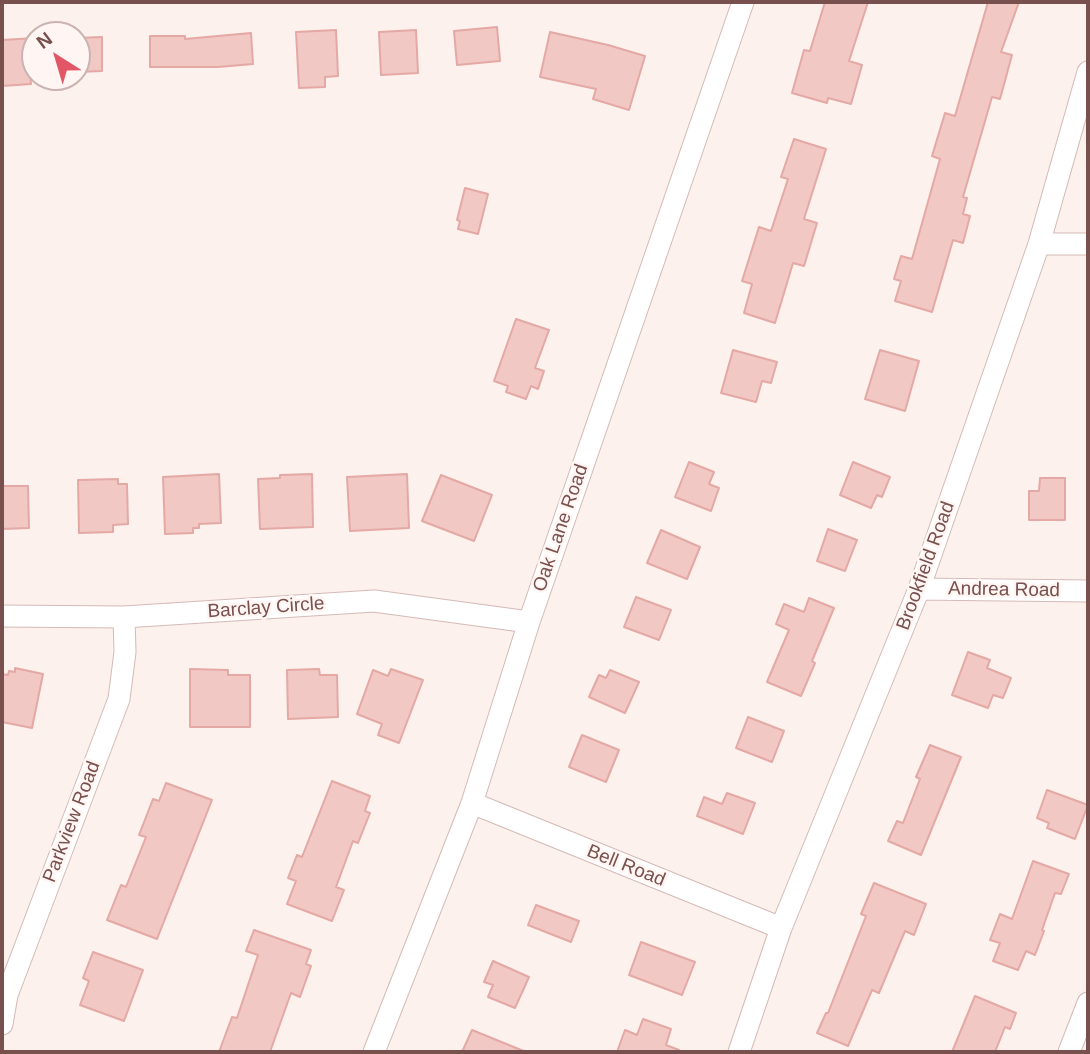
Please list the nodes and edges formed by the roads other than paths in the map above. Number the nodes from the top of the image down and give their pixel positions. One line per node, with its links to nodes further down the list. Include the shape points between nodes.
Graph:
1 (741, 2): 9 (street, Oak Lane Road)
2 (1088, 72): 3 (street, Brookfield Road)
3 (1039, 244): 4 (street); 5 (street, Brookfield Road)
4 (1088, 244)
5 (919, 589): 6 (street, Andrea Road); 11 (street, Brookfield Road)
6 (1088, 591)
7 (2, 615): 8 (street, Barclay Circle)
8 (124, 617): 9 (street, Barclay Circle, via 374,601); 13 (street, Parkview Road, via 119,699 7,995)
9 (529, 622): 10 (street, Oak Lane Road)
10 (472, 803): 11 (street, Bell Road); 14 (street, Oak Lane Road)
11 (781, 928): 15 (street, Brookfield Road)
12 (1088, 1003): 16 (street)
13 (2, 1024)
14 (374, 1052)
15 (739, 1052)
16 (1069, 1052)

